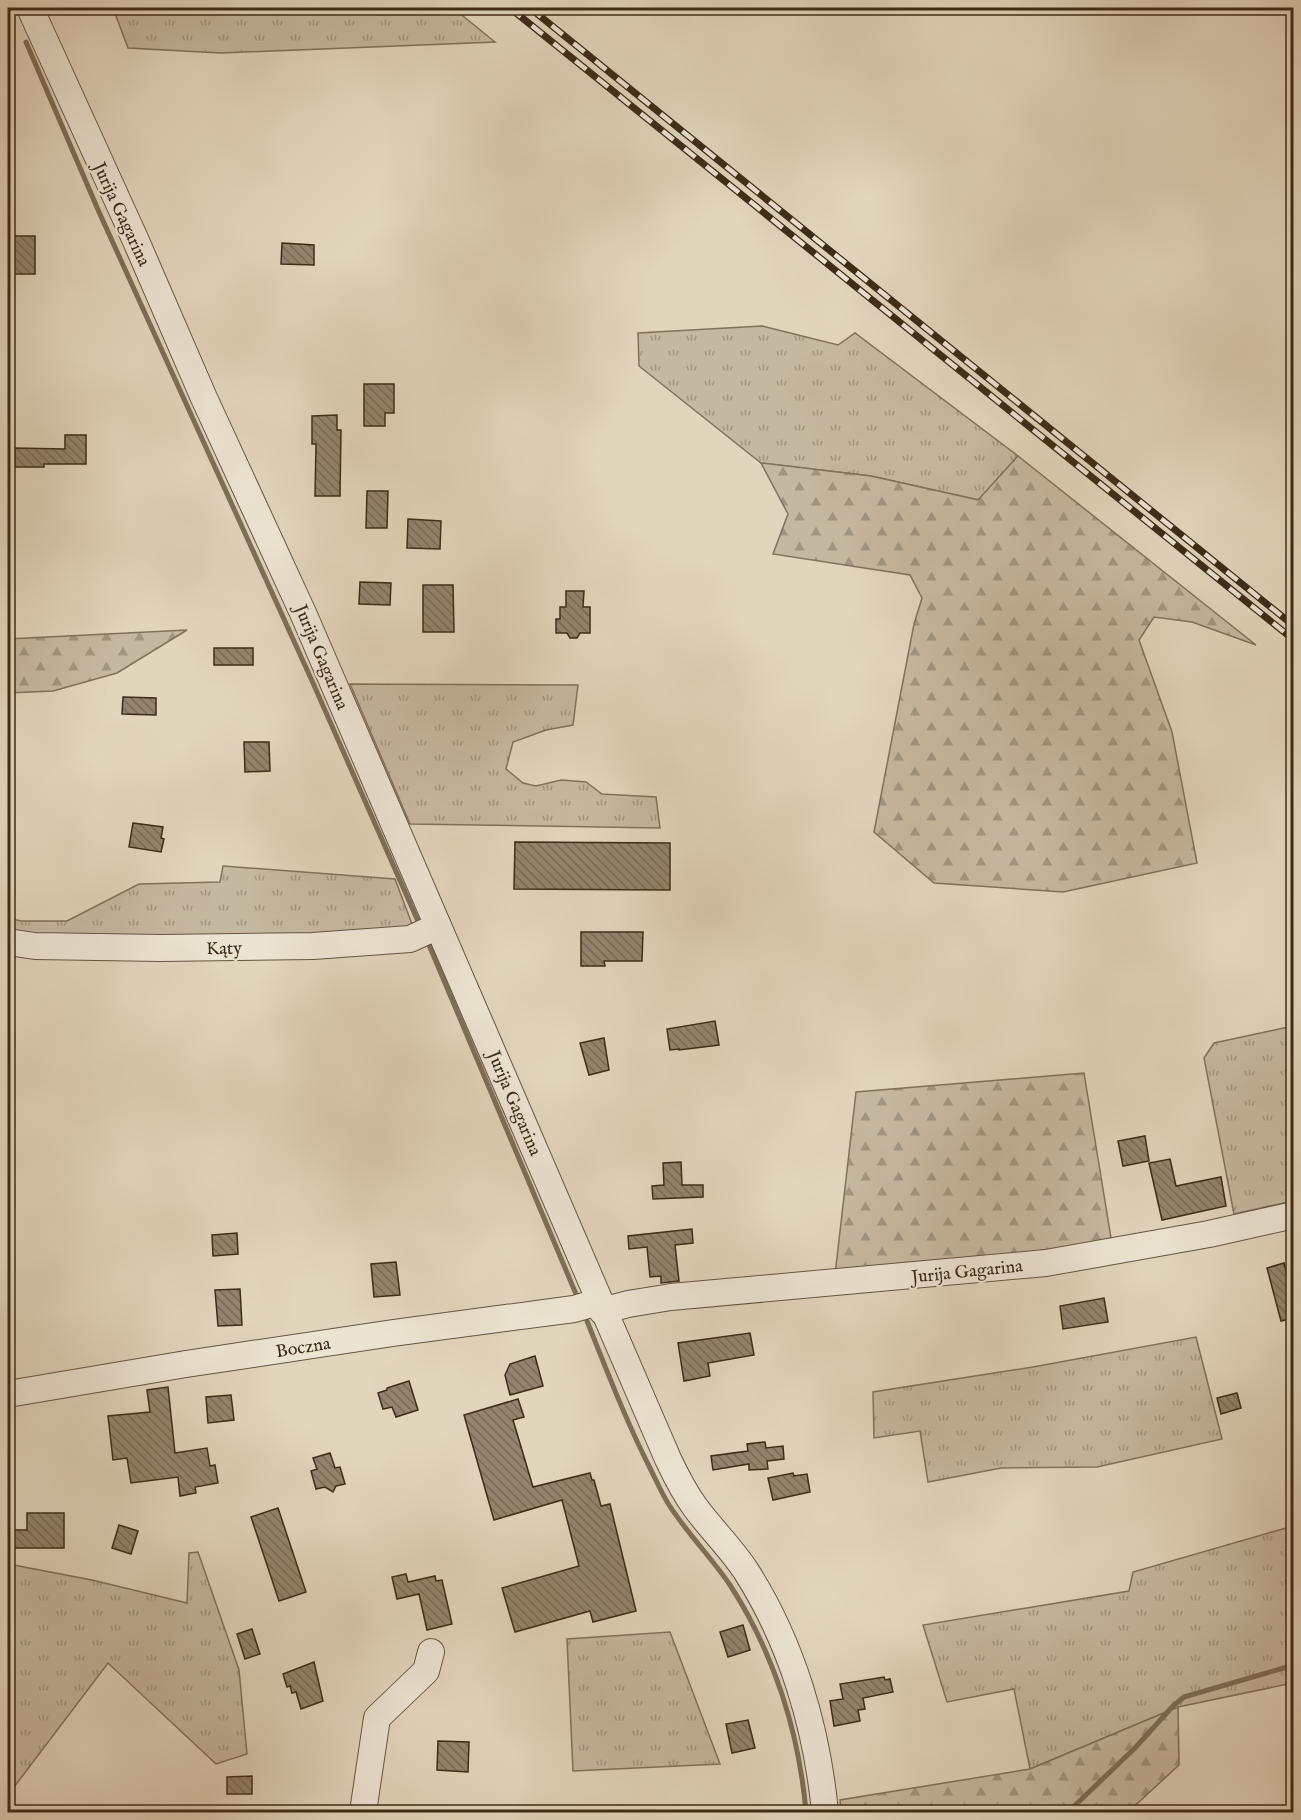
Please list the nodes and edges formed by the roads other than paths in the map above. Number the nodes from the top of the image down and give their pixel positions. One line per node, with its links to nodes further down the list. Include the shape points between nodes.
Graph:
1 (30, 8): 2 (street, Jurija Gagarina, via 303,613)
2 (438, 927): 3 (street, Kąty, via 410,939 313,946 161,948); 5 (street, Jurija Gagarina)
3 (8, 942)
4 (1293, 1215): 5 (street, Jurija Gagarina, via 1046,1263)
5 (600, 1306): 6 (street, Boczna, via 381,1335); 9 (street, Jurija Gagarina, via 680,1484 766,1604 812,1727)
6 (8, 1394)
7 (431, 1652): 8 (street, via 426,1671 377,1718)
8 (363, 1812)
9 (825, 1812)

